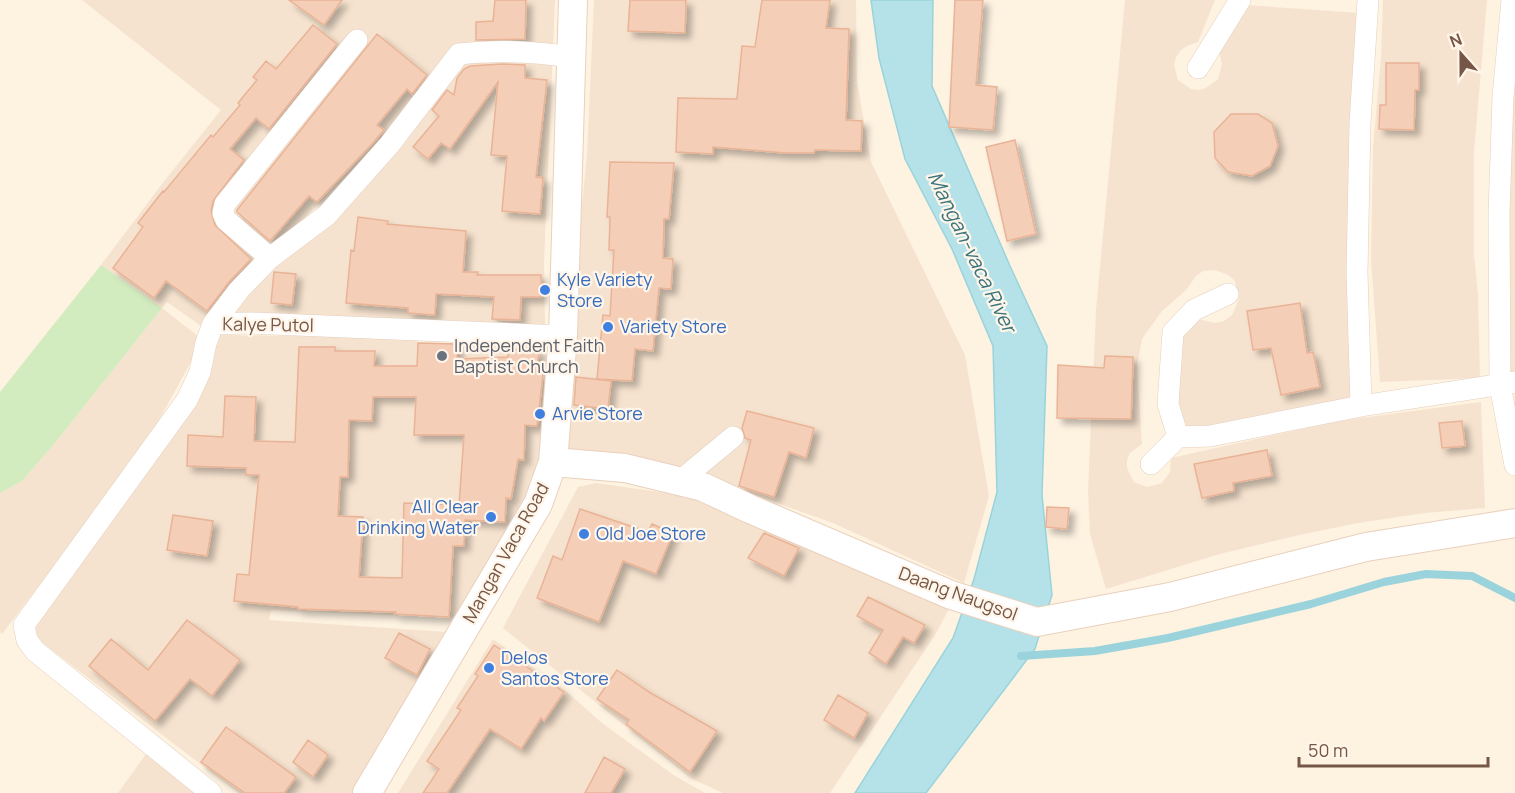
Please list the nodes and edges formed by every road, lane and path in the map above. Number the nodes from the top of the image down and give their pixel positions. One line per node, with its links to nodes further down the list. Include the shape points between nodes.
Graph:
1 (573, 0): 6 (main road, Mangan Vaca Road)
2 (1240, 0): 7 (street)
3 (1368, 0): 13 (street, via 1360,123 1357,272)
4 (1512, 0): 12 (street, via 1503,97 1499,213)
5 (357, 40): 8 (street, via 225,204 226,219)
6 (573, 57): 8 (street, Kalye Putol, via 524,51 459,54 390,144 327,215); 11 (main road, Mangan Vaca Road)
7 (1198, 68)
8 (270, 258): 10 (street, Kalye Putol)
9 (1228, 294): 15 (street, via 1194,310 1173,332 1168,404)
10 (213, 324): 11 (street, Kalye Putol); 21 (street, via 188,400 24,625 27,640 35,651)
11 (563, 336): 16 (main road, Mangan Vaca Road)
12 (1508, 383): 13 (street); 18 (street)
13 (1361, 406): 15 (street, via 1210,436)
14 (733, 437): 19 (street)
15 (1178, 437): 17 (street)
16 (553, 462): 19 (main road, Daang Naugsol, via 625,468); 22 (main road, Mangan Vaca Road, via 538,504)
17 (1152, 464)
18 (1515, 465)
19 (681, 480): 20 (main road, Daang Naugsol, via 951,595 1037,622 1170,597 1366,547)
20 (1515, 524)
21 (211, 793)
22 (367, 793)

